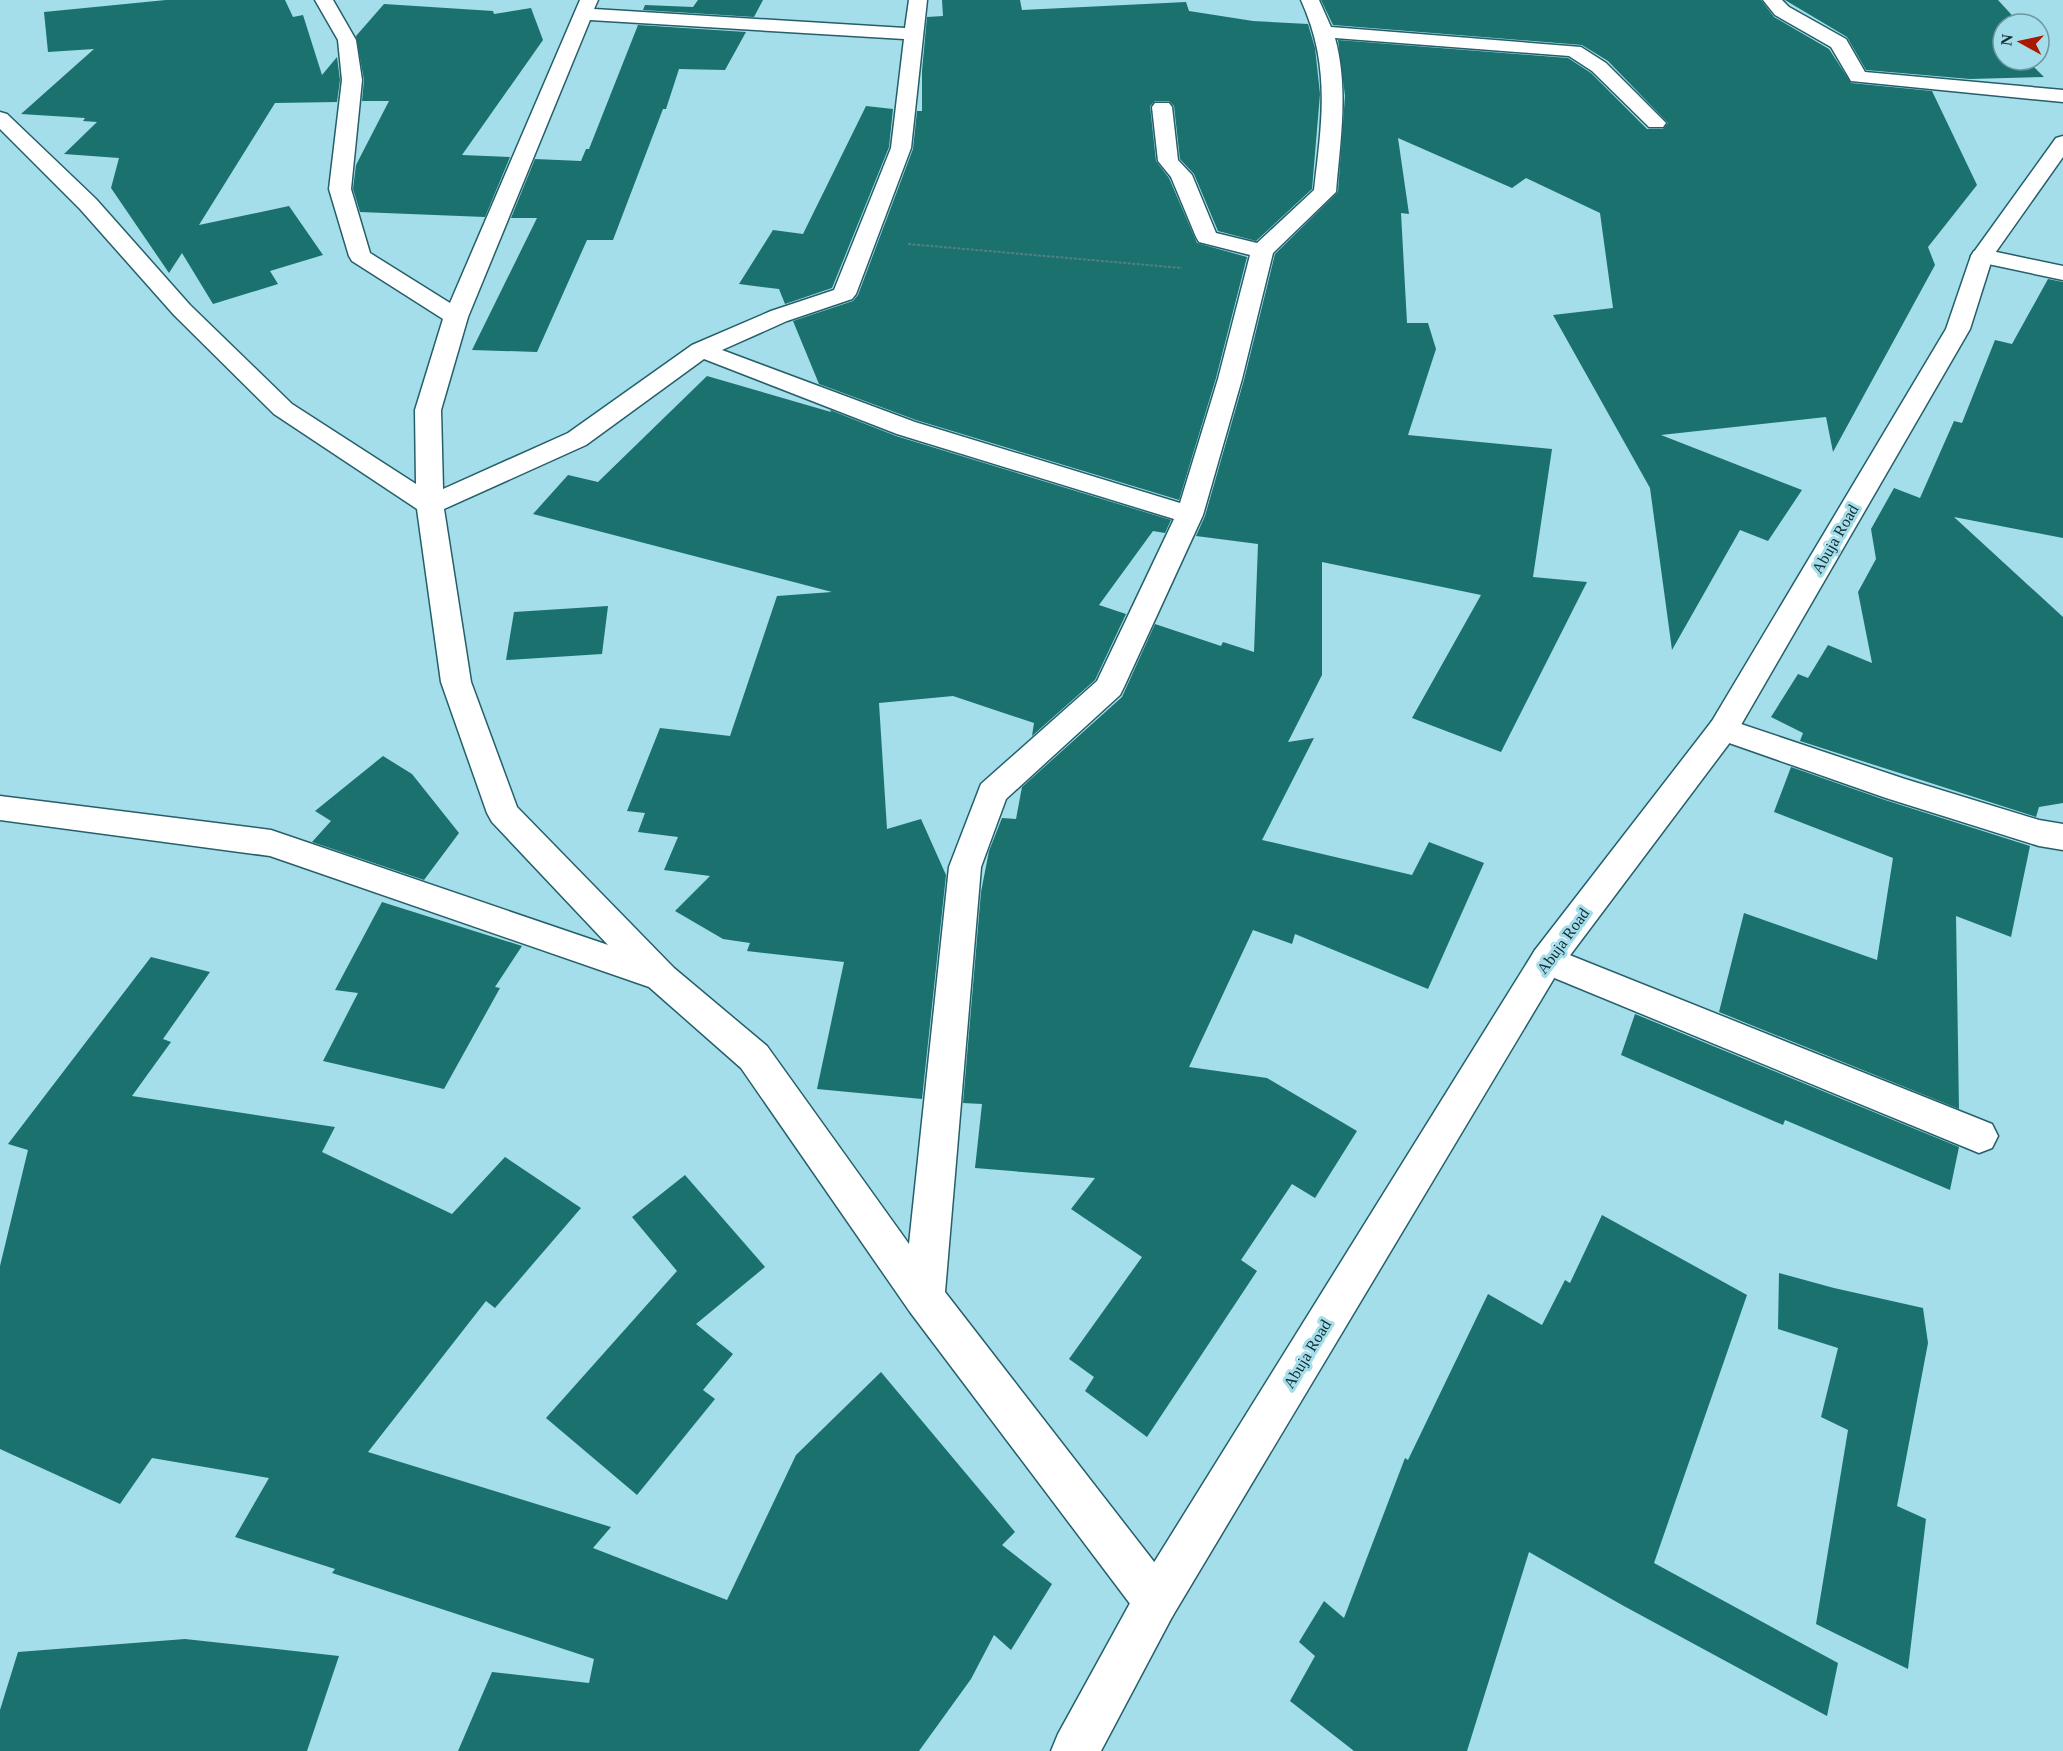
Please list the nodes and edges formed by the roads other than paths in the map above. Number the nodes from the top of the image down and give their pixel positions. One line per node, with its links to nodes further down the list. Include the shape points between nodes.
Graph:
1 (324, 0): 16 (street, via 347,40 352,80 340,189 360,255)
2 (918, 0): 7 (street)
3 (1311, 0): 6 (street)
4 (1772, 0): 8 (street, via 1782,11 1839,43 1858,77)
5 (586, 7): 7 (street); 16 (street)
6 (1324, 32): 11 (street, via 1574,51 1599,67); 14 (street, via 1329,53 1331,124 1325,192)
7 (914, 34): 17 (street, via 901,148 844,294 779,316)
8 (2063, 96)
9 (1162, 107): 14 (street, via 1168,161 1181,175 1207,237)
10 (0, 118): 18 (street, via 88,204 182,310 283,409)
11 (1656, 123)
12 (2063, 142): 13 (street, Abuja Road)
13 (1982, 256): 15 (street); 20 (street, Abuja Road, via 1958,329)
14 (1259, 263): 19 (street)
15 (2063, 273)
16 (456, 317): 18 (street, via 428,411)
17 (701, 350): 18 (street, via 578,439); 19 (street, via 906,428)
18 (430, 505): 24 (street, via 456,682 503,813)
19 (1190, 515): 26 (street, via 1109,687 992,793 965,867)
20 (1723, 729): 22 (street, via 1897,789); 23 (street, Abuja Road)
21 (0, 808): 24 (street, via 271,843)
22 (2063, 837)
23 (1547, 960): 25 (street); 27 (street, Abuja Road)
24 (662, 978): 26 (street, via 754,1057)
25 (1979, 1136)
26 (924, 1298): 27 (street)
27 (1156, 1601): 28 (street, Abuja Road)
28 (1075, 1751)

